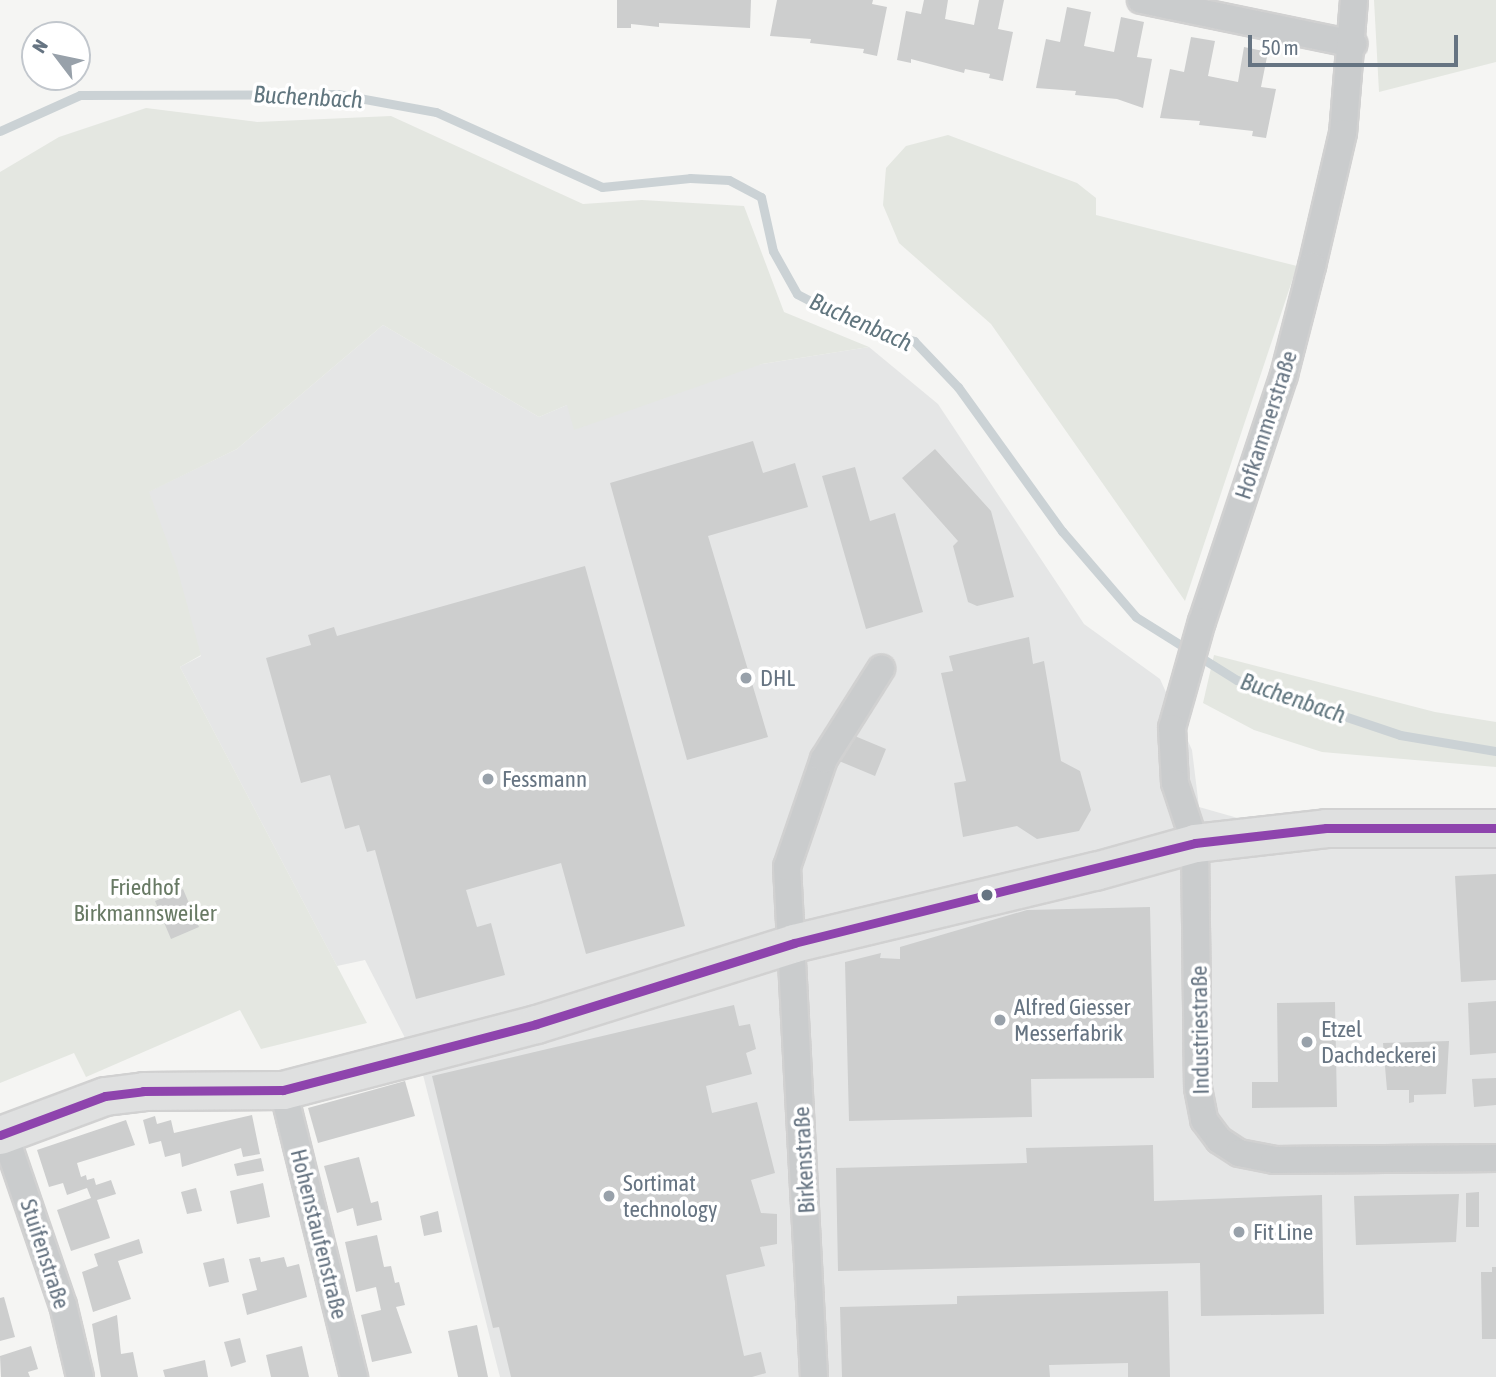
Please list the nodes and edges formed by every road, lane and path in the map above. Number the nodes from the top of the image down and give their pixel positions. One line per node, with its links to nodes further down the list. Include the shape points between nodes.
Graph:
1 (1141, 0): 3 (street)
2 (1354, 0): 3 (street, Hofkammerstraße)
3 (1354, 44): 6 (street, Hofkammerstraße, via 1343,133 1284,374 1202,621 1172,728 1175,783)
4 (881, 669): 7 (street, Birkenstraße, via 824,759 795,832 786,867)
5 (1496, 828): 6 (street, via 1326,828)
6 (1195, 843): 7 (street, via 1095,872); 10 (street, Industriestraße, via 1198,1088 1204,1120 1219,1140 1239,1153 1274,1160)
7 (794, 943): 8 (street, via 536,1024); 13 (street, Birkenstraße)
8 (283, 1090): 9 (street, via 144,1091 105,1096); 12 (street, Hohenstaufenstraße)
9 (2, 1134): 11 (street, Stuifenstraße, via 63,1305)
10 (1496, 1158)
11 (80, 1377)
12 (354, 1377)
13 (814, 1377)

